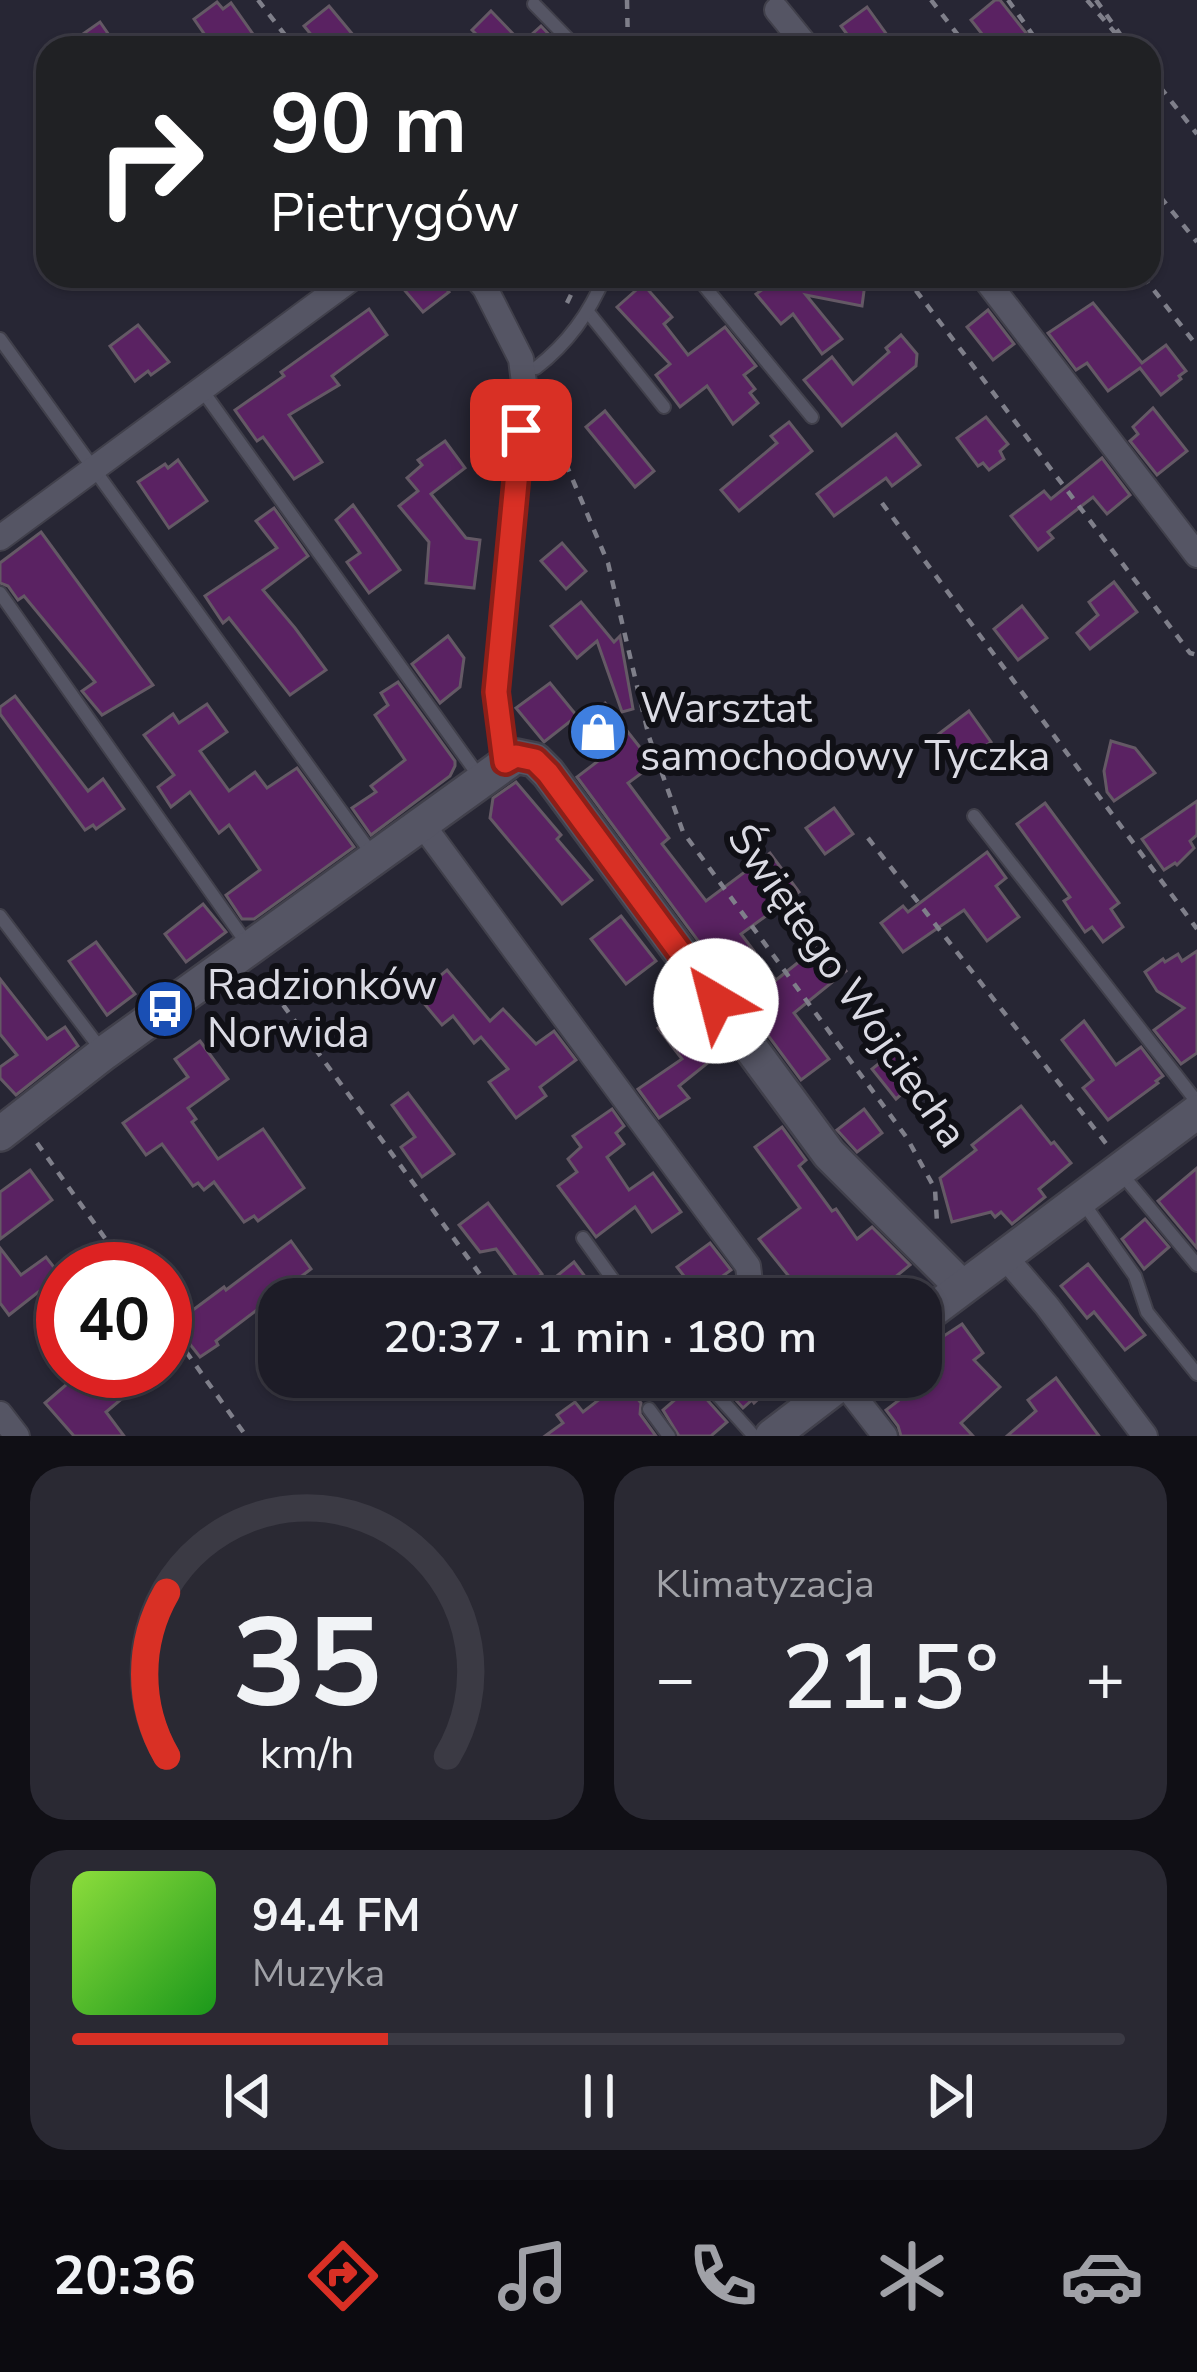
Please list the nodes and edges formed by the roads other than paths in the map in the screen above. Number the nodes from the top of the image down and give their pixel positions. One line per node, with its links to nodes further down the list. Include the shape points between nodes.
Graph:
1 (534, 4): 3 (lane)
2 (776, 10): 4 (street)
3 (565, 36)
4 (798, 36)
5 (339, 288): 13 (street)
6 (485, 288): 20 (street, via 521,358 525,391 496,692)
7 (599, 288): 10 (lane)
8 (706, 288): 15 (lane)
9 (992, 288): 18 (street)
10 (588, 313): 12 (lane); 14 (lane)
11 (0, 339): 16 (lane)
12 (536, 368)
13 (202, 390): 16 (street); 20 (lane)
14 (664, 406)
15 (812, 417)
16 (93, 470): 17 (street); 23 (lane)
17 (0, 538)
18 (1197, 555)
19 (0, 592): 25 (lane)
20 (501, 765): 22 (street); 36 (street, via 535,760 548,773 829,1154)
21 (974, 816): 27 (lane)
22 (422, 824): 23 (street); 35 (street)
23 (375, 858): 25 (street)
24 (0, 916): 26 (lane)
25 (248, 950): 26 (street)
26 (104, 1053): 28 (street)
27 (1195, 1114): 29 (street)
28 (10, 1126)
29 (1121, 1168): 30 (street); 33 (lane)
30 (1081, 1200): 32 (street); 38 (lane, via 1135,1276 1147,1312)
31 (583, 1238): 34 (lane)
32 (1006, 1258): 36 (street); 49 (street)
33 (1197, 1264)
34 (612, 1278)
35 (749, 1278)
36 (962, 1286): 37 (street)
37 (942, 1302)
38 (1197, 1374)
39 (720, 1398): 46 (lane)
40 (813, 1398): 47 (street)
41 (843, 1398): 48 (street)
42 (649, 1408): 45 (lane)
43 (0, 1414): 44 (street)
44 (17, 1436)
45 (669, 1436)
46 (754, 1436)
47 (772, 1436)
48 (884, 1436)
49 (1145, 1436)

